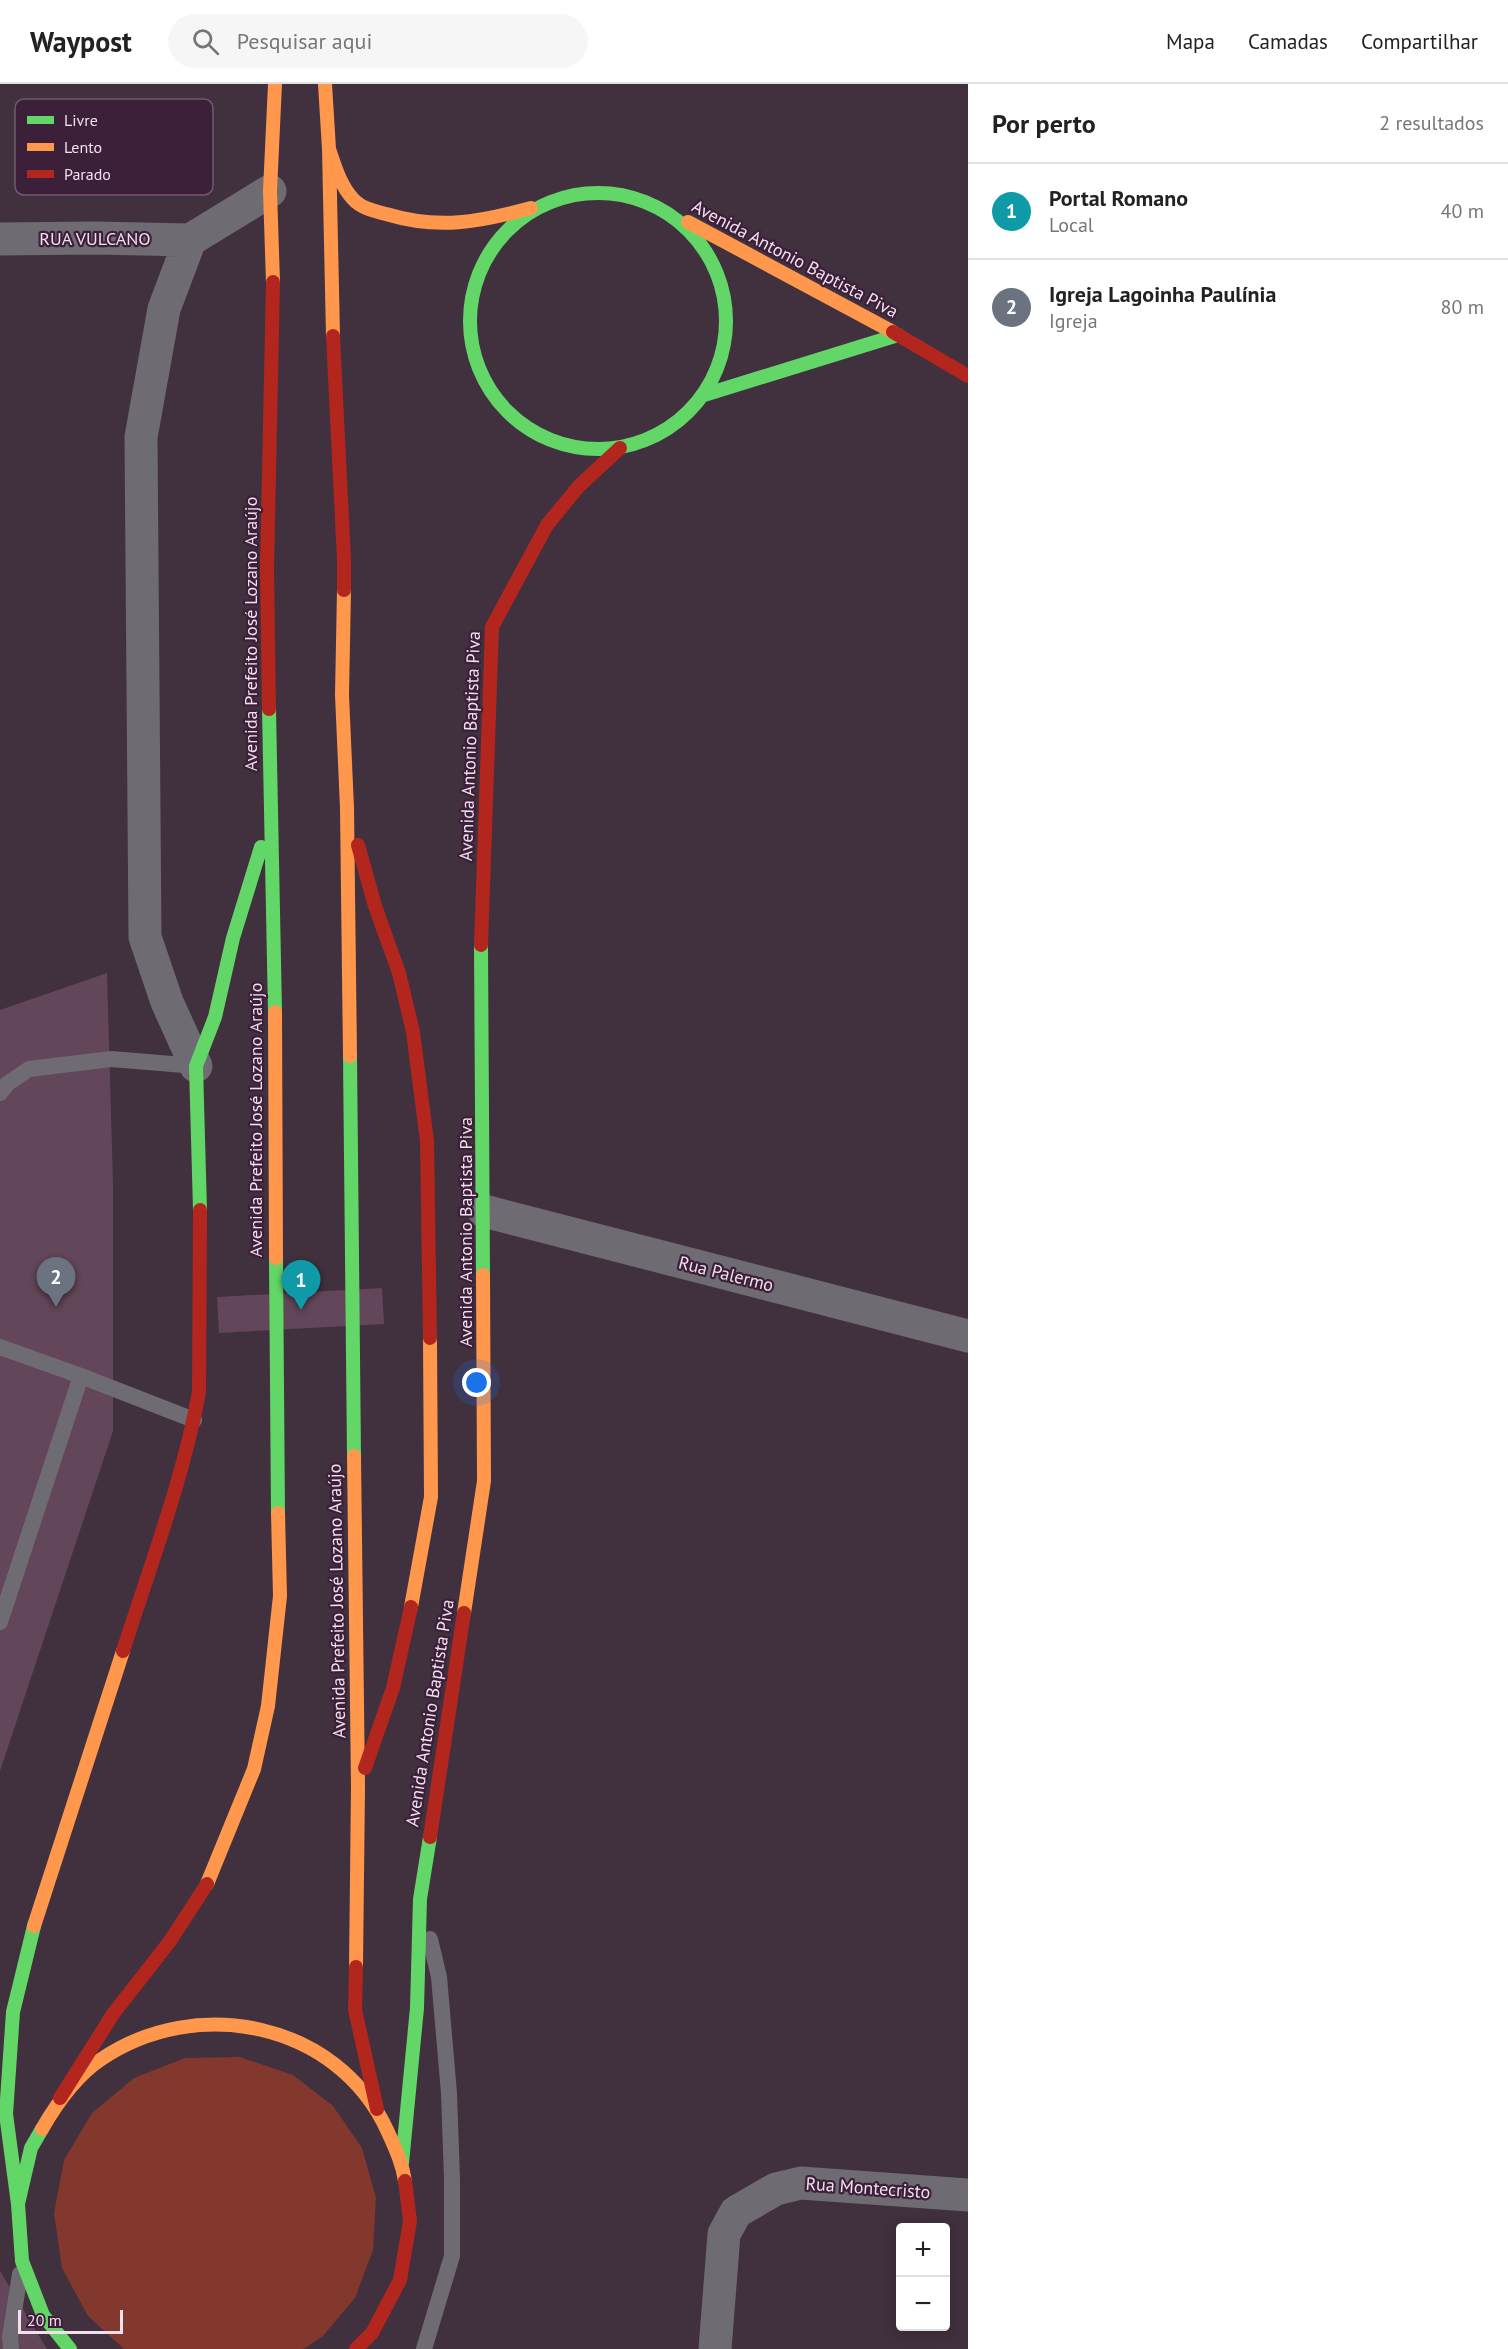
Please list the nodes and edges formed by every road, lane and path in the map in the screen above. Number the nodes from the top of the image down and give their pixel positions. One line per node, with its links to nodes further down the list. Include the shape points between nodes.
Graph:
1 (275, 84): 4 (main road, Avenida Prefeito José Lozano Araújo)
2 (324, 84): 3 (main road, Avenida Prefeito José Lozano Araújo)
3 (329, 149): 5 (main road, Avenida Antonio Baptista Piva, via 352,198 364,207 411,222 456,224); 13 (main road, Avenida Prefeito José Lozano Araújo, via 331,291 344,560 342,696)
4 (270, 191): 8 (street); 14 (main road, Avenida Prefeito José Lozano Araújo)
5 (544, 205): 6 (main road, Avenida Antonio Baptista Piva, via 576,195 610,194 643,201); 12 (main road, Avenida Antonio Baptista Piva, via 516,224 493,248 482,268 470,310 471,345 481,376 499,405 524,427 554,442 587,450)
6 (674, 215): 9 (main road, Avenida Antonio Baptista Piva); 11 (main road, Avenida Antonio Baptista Piva, via 697,238 716,267 726,299 727,333 719,365)
7 (0, 239): 8 (street, RUA VULCANO)
8 (190, 240): 15 (street, via 164,309 141,437 145,937 167,1002)
9 (898, 335): 10 (main road, Avenida Antonio Baptista Piva); 11 (main road, Avenida Antonio Baptista Piva)
10 (968, 376)
11 (704, 395): 12 (main road, Avenida Antonio Baptista Piva, via 681,420 653,438)
12 (620, 448): 17 (main road, Avenida Antonio Baptista Piva, via 579,486 547,525 492,627 481,922)
13 (347, 808): 23 (main road, Avenida Prefeito José Lozano Araújo); 23 (main road, via 399,973 415,1043 427,1141 432,1443 431,1497 409,1617 393,1688)
14 (270, 820): 15 (main road, via 215,1017); 25 (main road, Avenida Prefeito José Lozano Araújo, via 280,1596 268,1706 254,1768 207,1883 170,1941 113,2014)
15 (196, 1066): 16 (lane, via 111,1059 29,1069); 21 (main road, via 199,1392)
16 (0, 1093)
17 (484, 1211): 18 (street, Rua Palermo); 24 (main road, Avenida Antonio Baptista Piva, via 484,1481)
18 (968, 1336)
19 (0, 1347): 20 (lane)
20 (81, 1376): 21 (lane); 22 (lane)
21 (194, 1420): 29 (main road, via 170,1508 32,1932 14,2012 6,2114)
22 (0, 1623)
23 (358, 1787): 26 (main road, Avenida Prefeito José Lozano Araújo, via 355,2010)
24 (420, 1899): 27 (main road, Avenida Antonio Baptista Piva, via 417,2008); 36 (lane, via 440,1977 452,2179 452,2256)
25 (60, 2098): 26 (main road, via 99,2060 149,2034 203,2023 258,2028 304,2044 345,2072); 29 (main road, via 31,2148)
26 (377, 2109): 27 (main road)
27 (402, 2163): 31 (main road, via 410,2221 400,2280)
28 (968, 2195): 37 (street, Rua Montecristo, via 801,2183 757,2199 736,2212 724,2234)
29 (18, 2204): 30 (main road)
30 (22, 2261): 32 (lane); 33 (main road, via 44,2315)
31 (372, 2333): 34 (main road); 35 (main road)
32 (11, 2349)
33 (70, 2349)
34 (356, 2349)
35 (369, 2349)
36 (424, 2349)
37 (715, 2349)

